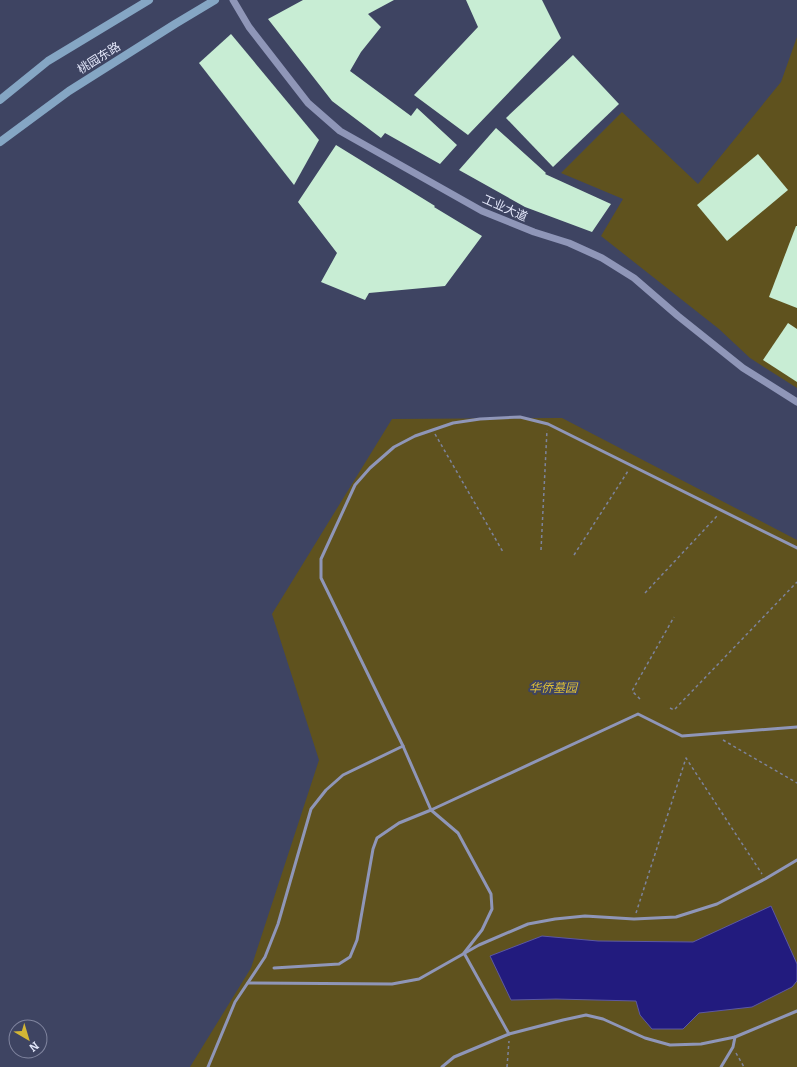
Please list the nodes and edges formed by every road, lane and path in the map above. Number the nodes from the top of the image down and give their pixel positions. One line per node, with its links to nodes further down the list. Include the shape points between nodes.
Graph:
1 (149, 0): 4 (main road, 桃园东路, via 48,62)
2 (215, 0): 5 (main road, 桃园东路, via 69,91)
3 (233, 0): 6 (street, 工业大道, via 249,27 308,103 340,131 482,211 602,258 634,278 743,368)
4 (0, 100)
5 (0, 142)
6 (797, 402)
7 (548, 424): 8 (lane, via 520,417 508,417 454,423); 9 (lane); 12 (path)
8 (433, 430): 13 (path); 22 (lane, via 394,447 355,485 321,559 321,578)
9 (631, 466): 10 (lane); 14 (path)
10 (722, 511): 11 (lane); 16 (path)
11 (797, 548)
12 (541, 550)
13 (503, 552)
14 (574, 555)
15 (797, 582): 19 (path, via 674,710)
16 (645, 594)
17 (674, 617): 18 (path, via 632,691)
18 (640, 699)
19 (670, 708)
20 (797, 727): 21 (lane)
21 (712, 733): 23 (path); 24 (lane, via 682,736 638,714)
22 (403, 746): 24 (lane); 30 (lane, via 343,775 326,790 311,809 278,924 265,957)
23 (797, 783)
24 (431, 810): 28 (lane, via 458,833 491,894 492,909 486,923); 29 (lane, via 399,823 377,838 373,848 357,940 350,957 338,964)
25 (797, 860): 26 (lane)
26 (765, 879): 27 (lane, via 717,904 676,916); 27 (path, via 686,758)
27 (634, 918): 28 (lane, via 585,916 528,924)
28 (464, 953): 30 (lane, via 419,979 392,984); 32 (lane)
29 (274, 968)
30 (248, 983): 35 (lane, via 235,1002)
31 (797, 1011): 33 (lane)
32 (510, 1034): 33 (lane, via 586,1015 603,1019 645,1038 670,1044 701,1044); 36 (lane, via 454,1057); 37 (path)
33 (735, 1037): 34 (lane)
34 (733, 1047): 38 (lane); 39 (path)
35 (208, 1067)
36 (442, 1067)
37 (507, 1067)
38 (721, 1067)
39 (744, 1067)

